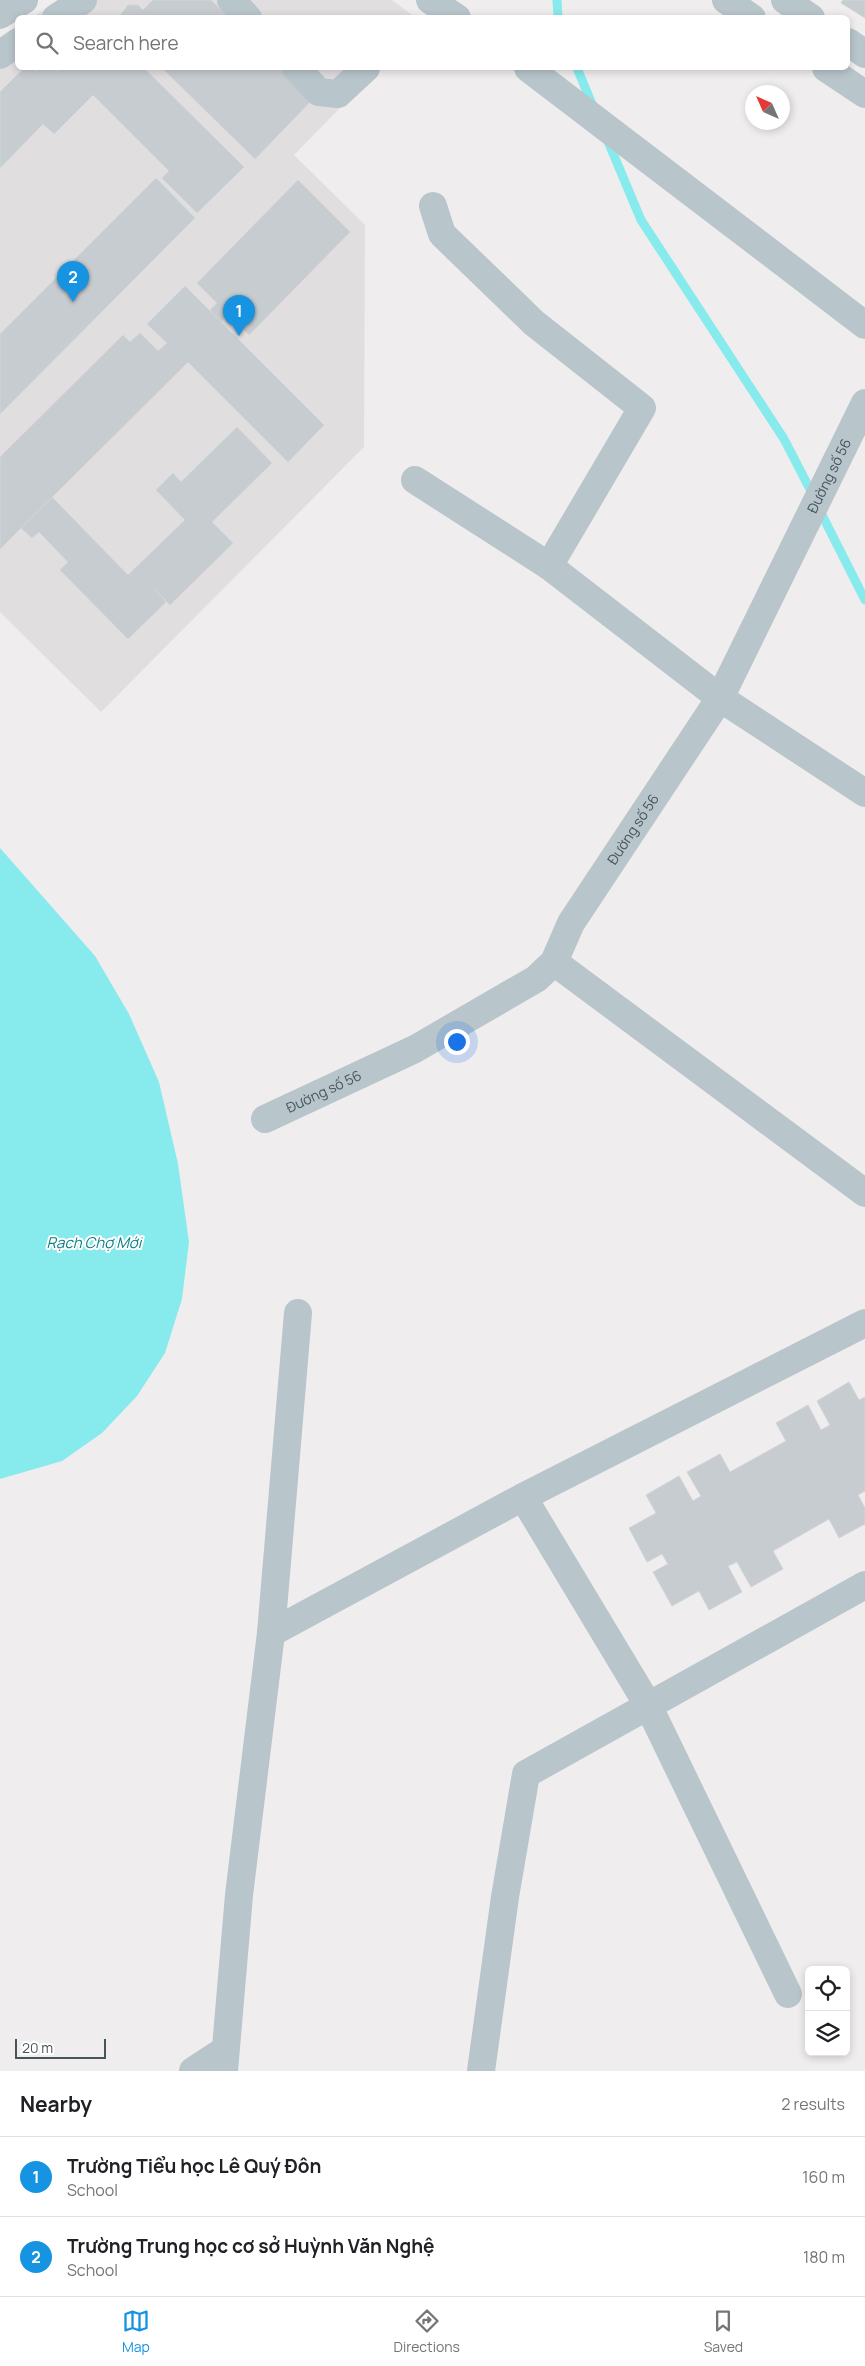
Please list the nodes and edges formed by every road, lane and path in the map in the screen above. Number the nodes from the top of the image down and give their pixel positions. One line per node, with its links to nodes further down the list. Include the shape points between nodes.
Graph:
1 (24, 0): 6 (street)
2 (83, 0): 7 (street)
3 (231, 0): 8 (street)
4 (726, 0): 9 (street)
5 (785, 0): 10 (street)
6 (0, 14)
7 (60, 15)
8 (245, 15)
9 (748, 15)
10 (807, 15)
11 (850, 43): 13 (street)
12 (15, 44): 14 (street)
13 (865, 54)
14 (0, 55)
15 (298, 70): 16 (street, via 319,92 338,94)
16 (364, 70)
17 (531, 70): 21 (street)
18 (829, 70): 19 (street)
19 (865, 94)
20 (433, 206): 24 (street, via 442,234 534,323 642,408)
21 (865, 324)
22 (865, 403): 25 (street, Đường số 56)
23 (415, 480): 24 (street)
24 (549, 566): 25 (street)
25 (720, 698): 26 (street); 27 (street, Đường số 56, via 571,923)
26 (865, 793)
27 (554, 962): 28 (street, Đường số 56, via 536,979 415,1048); 29 (street)
28 (265, 1119)
29 (865, 1193)
30 (298, 1313): 34 (street)
31 (865, 1323): 32 (street)
32 (523, 1497): 34 (street); 35 (street)
33 (865, 1585): 35 (street)
34 (271, 1633): 37 (street, via 239,1895)
35 (648, 1705): 36 (street); 39 (street, via 526,1774)
36 (788, 1994)
37 (224, 2061): 38 (street)
38 (193, 2071)
39 (481, 2071)

